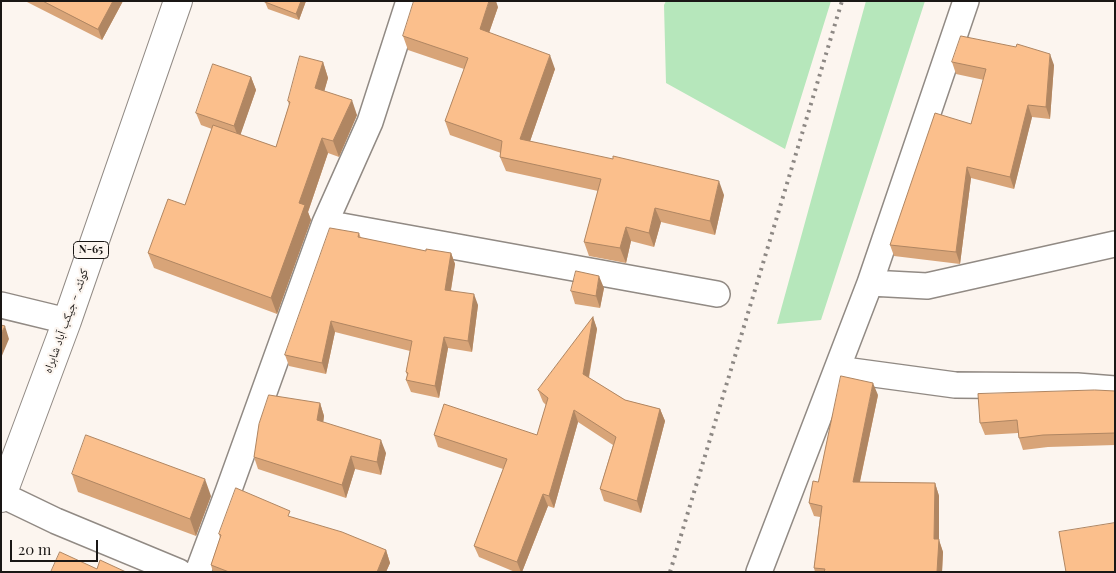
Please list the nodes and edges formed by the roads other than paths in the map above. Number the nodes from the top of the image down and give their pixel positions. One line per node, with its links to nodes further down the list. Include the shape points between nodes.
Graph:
1 (178, 1): 9 (highway, کوئٹہ - جیکب آباد شاہراہ / N-65)
2 (409, 1): 4 (street, via 370,122)
3 (966, 1): 6 (street)
4 (325, 223): 7 (street); 14 (street)
5 (1115, 244): 6 (street, via 926,286)
6 (870, 283): 10 (street)
7 (717, 294)
8 (1, 305): 9 (street)
9 (67, 321): 12 (highway, کوئٹہ - جیکب آباد شاہراہ / N-65)
10 (837, 369): 11 (street, via 955,385); 15 (street)
11 (1115, 388)
12 (2, 496): 13 (street)
13 (179, 572)
14 (198, 572)
15 (759, 572)

